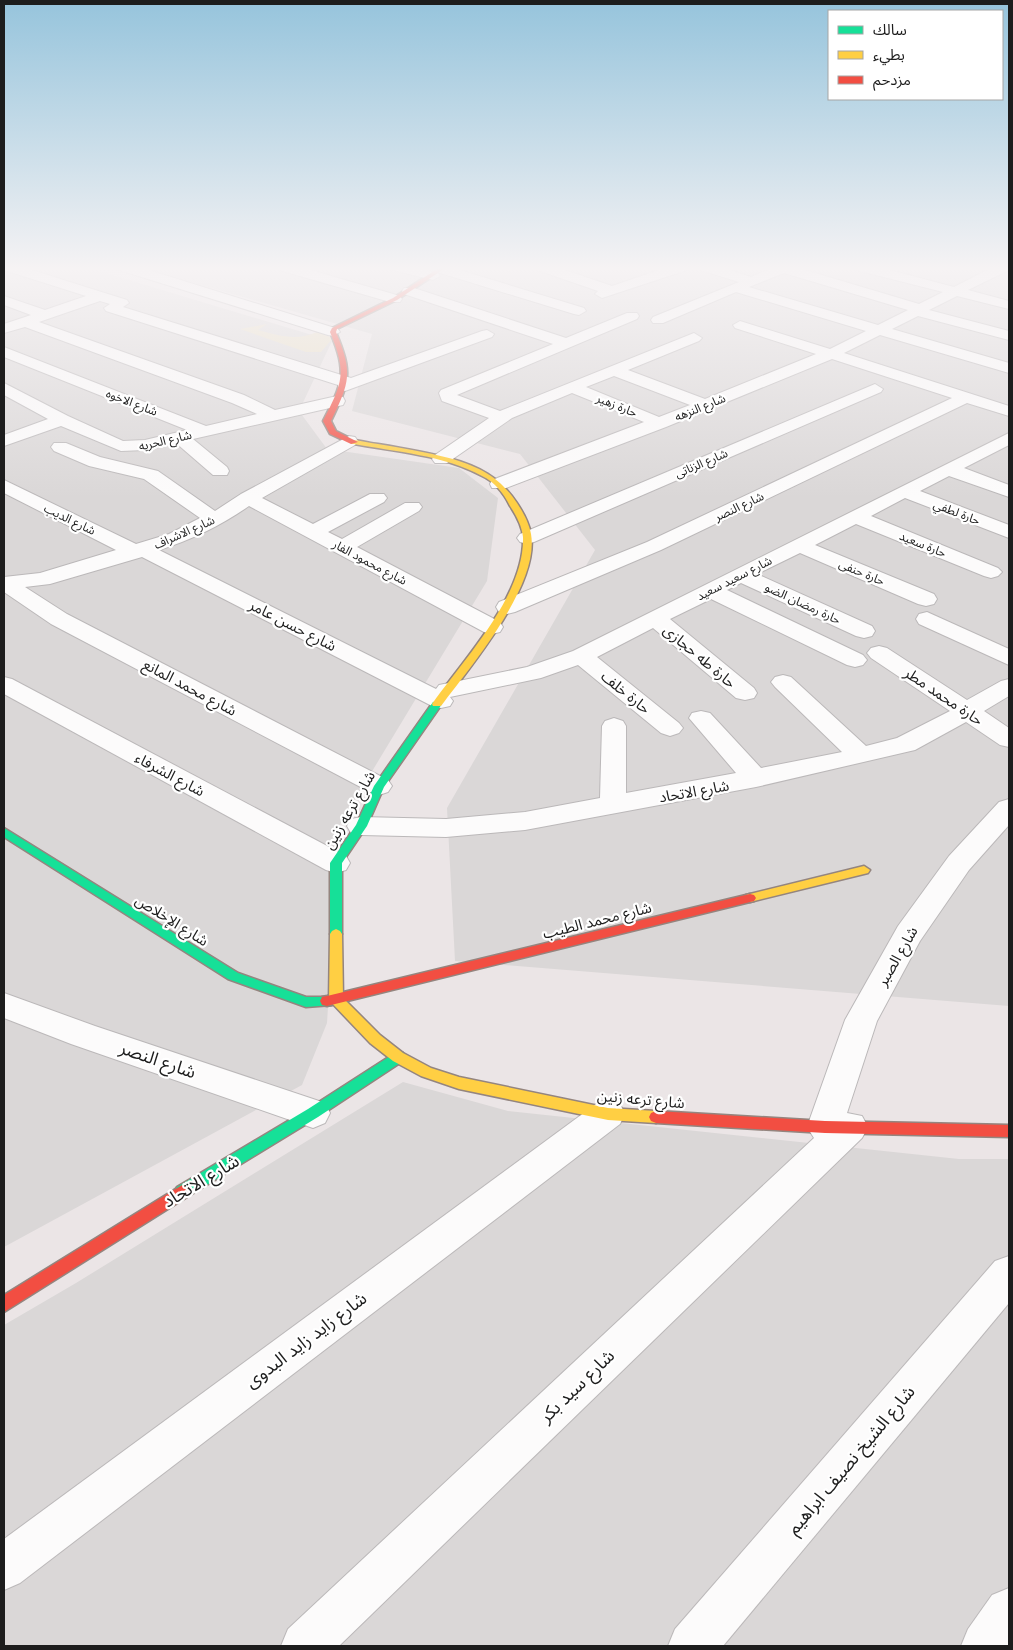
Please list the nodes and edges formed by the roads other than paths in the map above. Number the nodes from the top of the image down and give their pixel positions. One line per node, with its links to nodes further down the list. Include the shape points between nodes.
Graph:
1 (86, 344): 21 (street, via 238,399)
2 (220, 344): 16 (street)
3 (338, 344): 16 (street, شارع ترعه زنين, via 348,366)
4 (460, 344): 16 (street, شارع الحريه)
5 (564, 344): 22 (street, via 447,393 448,398)
6 (680, 344): 13 (street)
7 (800, 344): 11 (street)
8 (851, 344): 11 (street, شارع النزهه)
9 (926, 344): 12 (street)
10 (4, 352): 25 (street, شارع الاخوه)
11 (831, 354): 18 (street); 19 (street, شارع النزهه)
12 (1009, 368)
13 (615, 371): 15 (street); 19 (street)
14 (4, 388): 23 (street, شارع الحريه)
15 (573, 388): 22 (street); 24 (street, حارة زهير)
16 (343, 389): 21 (street, شارع الحريه); 28 (street, شارع ترعه زنين, via 327,421 333,432)
17 (875, 389): 45 (street, شارع الزناتى)
18 (967, 397): 20 (street); 55 (street, شارع النصر, via 654,546)
19 (705, 405): 24 (street, شارع النزهه)
20 (1009, 411)
21 (270, 414): 25 (street, شارع الحريه)
22 (501, 417): 31 (street)
23 (62, 420): 26 (street, شارع الحريه, via 127,447); 27 (street)
24 (660, 423): 34 (street, شارع النزهه)
25 (204, 431): 26 (street, شارع الحريه)
26 (180, 437): 33 (street)
27 (4, 440)
28 (349, 441): 31 (street, شارع ترعه زنين); 38 (street, شارع الاشراف)
29 (1006, 442): 32 (street, شارع سعيد سعيد)
30 (60, 447): 42 (street, via 96,462 151,475)
31 (441, 459): 34 (street, شارع ترعه زنين, via 484,473)
32 (948, 469): 36 (street, شارع سعيد سعيد); 37 (street)
33 (220, 471)
34 (499, 484): 45 (street, شارع ترعه زنين, via 522,518)
35 (4, 486): 48 (street, شارع الديب)
36 (904, 491): 41 (street, شارع سعيد سعيد); 44 (street, حارة لطفي)
37 (1009, 491)
38 (248, 498): 42 (street, شارع الاشراف); 43 (street, شارع محمود الفار)
39 (377, 498): 43 (street)
40 (412, 508): 47 (street)
41 (855, 516): 46 (street, شارع سعيد سعيد); 50 (street, حارة سعيد)
42 (216, 519): 48 (street, شارع الاشراف)
43 (313, 532): 47 (street, شارع محمود الفار)
44 (1009, 532)
45 (527, 538): 55 (street, شارع ترعه زنين, via 525,560)
46 (799, 545): 51 (street, شارع سعيد سعيد); 61 (street, حارة حنفى, via 927,609)
47 (343, 547): 57 (street, شارع محمود الفار)
48 (140, 551): 52 (street, شارع الاشراف); 67 (street, شارع حسن عامر)
49 (4, 565): 52 (street)
50 (991, 572)
51 (741, 575): 54 (street, شارع سعيد سعيد); 58 (street, حارة رمضان الضو)
52 (28, 581): 53 (street, شارع الاشراف)
53 (4, 583): 75 (street, شارع محمد المانع, via 59,619)
54 (710, 590): 56 (street, شارع سعيد سعيد); 62 (street)
55 (507, 607): 57 (street, شارع ترعه زنين)
56 (655, 618): 60 (street, شارع سعيد سعيد); 66 (street, حارة طه حجازى)
57 (492, 627): 67 (street, شارع ترعه زنين)
58 (864, 631)
59 (879, 653): 68 (street, حارة محمد مطر)
60 (581, 656): 67 (street, شارع سعيد سعيد, via 533,673); 71 (street, حارة خلف)
61 (1009, 658)
62 (855, 660)
63 (783, 682): 73 (street)
64 (4, 684): 80 (street, شارع الشرفاء)
65 (1009, 686): 68 (street, شارع الاتحاد)
66 (745, 693)
67 (445, 695): 75 (street, شارع ترعه زنين)
68 (967, 712): 72 (street, حارة محمد مطر); 73 (street, شارع الاتحاد, via 906,744)
69 (701, 718): 74 (street)
70 (614, 726): 76 (street)
71 (670, 728)
72 (1009, 740)
73 (861, 756): 74 (street, شارع الاتحاد)
74 (756, 779): 76 (street, شارع الاتحاد)
75 (379, 786): 78 (street, شارع ترعه زنين)
76 (613, 804): 78 (street, شارع الاتحاد, via 525,821 477,826)
77 (1009, 809): 87 (street, شارع الصبر, via 959,863 909,934 861,1020)
78 (361, 826): 80 (street, شارع ترعه زنين)
79 (4, 832): 82 (street, شارع الإخلاص, via 233,976 306,1002)
80 (336, 863): 82 (street, شارع ترعه زنين)
81 (864, 870): 82 (street, شارع محمد الطيب)
82 (336, 1000): 84 (street, شارع ترعه زنين, via 375,1040)
83 (4, 1005): 85 (street, شارع النصر)
84 (398, 1057): 85 (street, شارع الاتحاد); 86 (street, شارع ترعه زنين, via 426,1072 459,1083)
85 (313, 1113): 90 (street, شارع الاتحاد)
86 (608, 1114): 87 (street, شارع ترعه زنين); 91 (street, شارع زايد زايد البدوى)
87 (837, 1127): 88 (street, شارع ترعه زنين); 93 (street, شارع سيد بكر)
88 (1009, 1130)
89 (1009, 1274): 94 (street, شارع الشيخ نصيف ابراهيم)
90 (7, 1296)
91 (4, 1567)
92 (1009, 1612): 95 (street)
93 (305, 1646)
94 (692, 1646)
95 (985, 1646)

